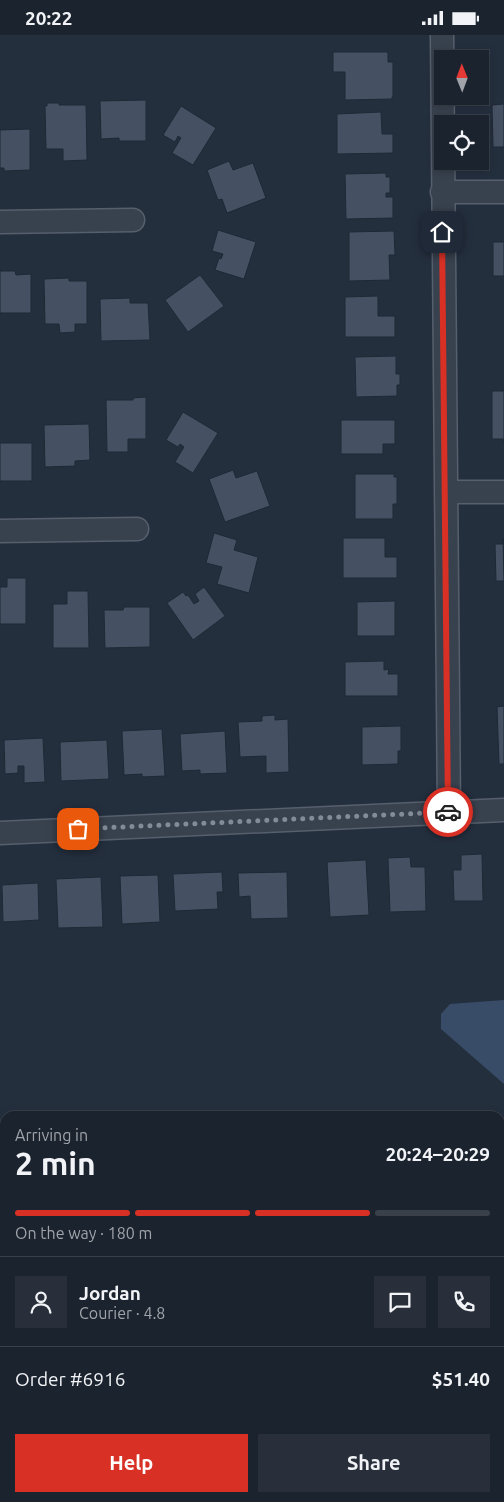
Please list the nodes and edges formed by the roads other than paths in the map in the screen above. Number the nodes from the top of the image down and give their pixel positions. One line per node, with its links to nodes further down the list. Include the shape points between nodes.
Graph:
1 (442, 35): 3 (street)
2 (504, 191): 3 (street)
3 (442, 192): 6 (street)
4 (0, 221): 5 (street)
5 (133, 221)
6 (446, 492): 7 (street); 11 (street)
7 (504, 492)
8 (137, 529): 9 (street)
9 (0, 531)
10 (504, 810): 11 (street)
11 (449, 812): 12 (street)
12 (0, 833)

